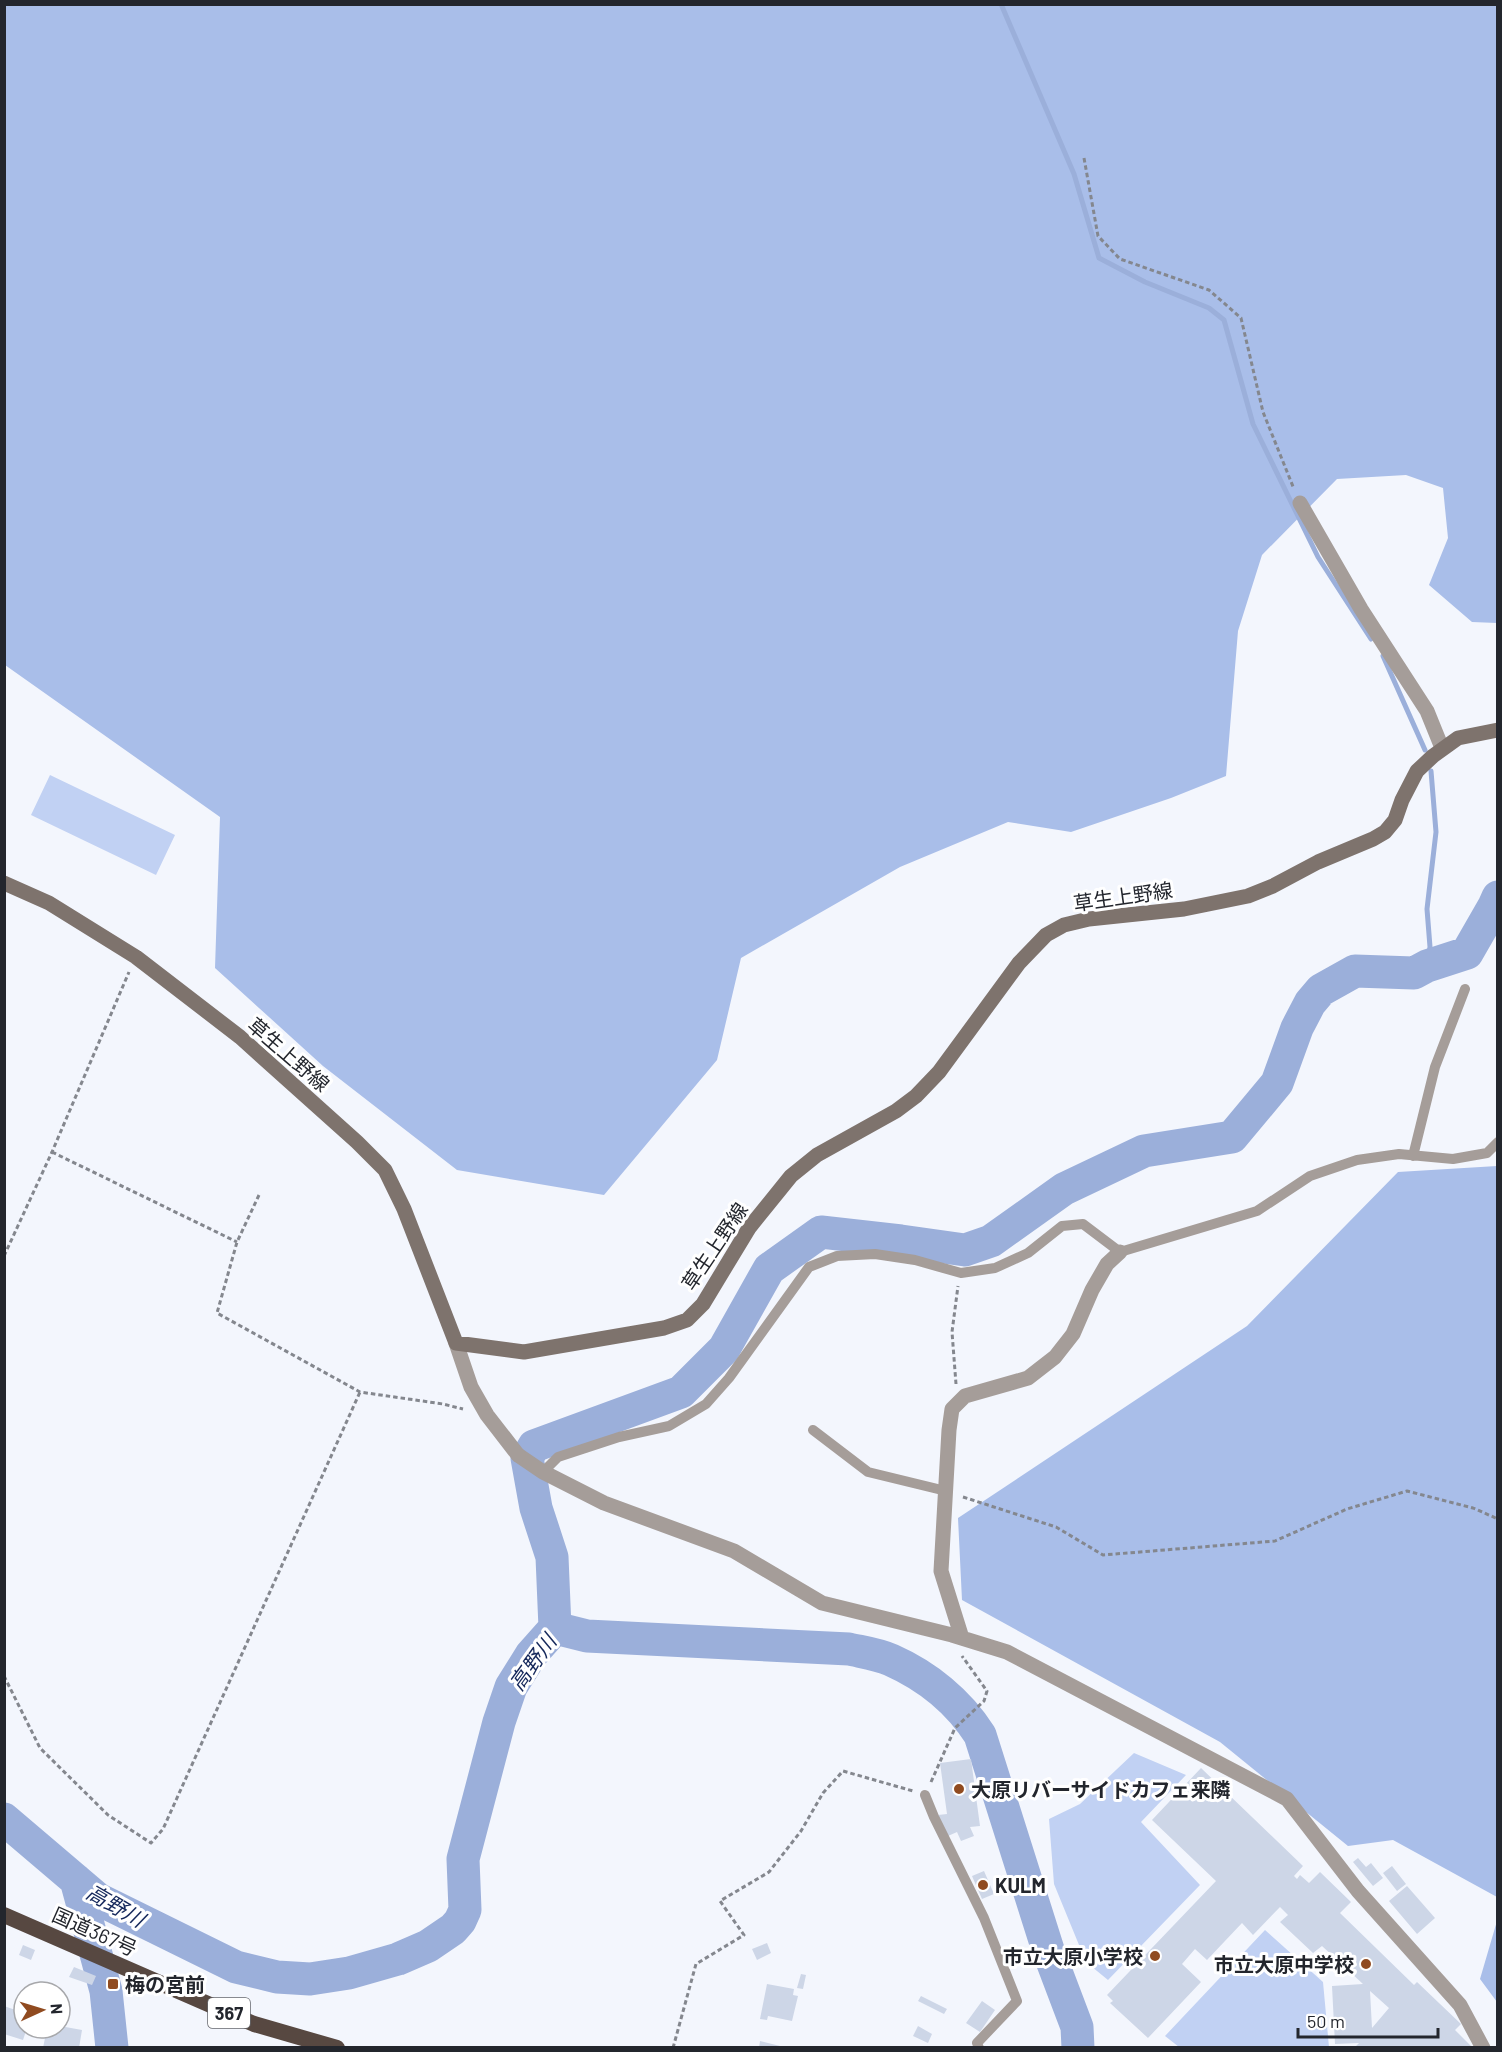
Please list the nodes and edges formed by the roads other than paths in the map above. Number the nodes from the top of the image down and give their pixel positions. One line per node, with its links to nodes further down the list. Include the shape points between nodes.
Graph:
1 (1300, 504): 3 (street, via 1427,711)
2 (1497, 730): 3 (main road, 草生上野線, via 1458,738)
3 (1442, 748): 9 (main road, 草生上野線, via 1417,771 1395,820 1373,839 1248,896 1184,909 1089,919 1064,925 1046,935 1019,963 939,1072 916,1096 817,1155 791,1176 749,1228 703,1304 687,1320 664,1328 524,1352)
4 (4, 883): 9 (main road, 草生上野線, via 49,903 136,957 240,1037 385,1170)
5 (1465, 989): 7 (lane, via 1435,1067)
6 (1497, 1142): 7 (lane, via 1487,1153 1453,1159)
7 (1413, 1156): 8 (lane, via 1357,1160 1310,1176 1257,1211)
8 (1120, 1252): 11 (lane, via 1083,1224 1062,1226 1028,1253 995,1268 960,1273 875,1254 837,1256 809,1267 706,1404 669,1426 558,1457); 12 (street, via 1107,1264 1073,1334 1055,1358 1028,1378 965,1396 952,1409)
9 (456, 1343): 11 (street, via 471,1387 487,1414 518,1455)
10 (813, 1430): 12 (lane, via 868,1472)
11 (543, 1472): 13 (street, via 604,1503 734,1551 822,1603)
12 (946, 1491): 13 (street, via 941,1571)
13 (962, 1638): 18 (street, via 1017,1657 1287,1799 1358,1891 1460,2006)
14 (925, 1795): 17 (lane, via 984,1918 1017,2001 977,2043)
15 (4, 1915): 16 (highway, 国道367号 / 367, via 254,2024)
16 (337, 2048)
17 (979, 2048)
18 (1483, 2048)

